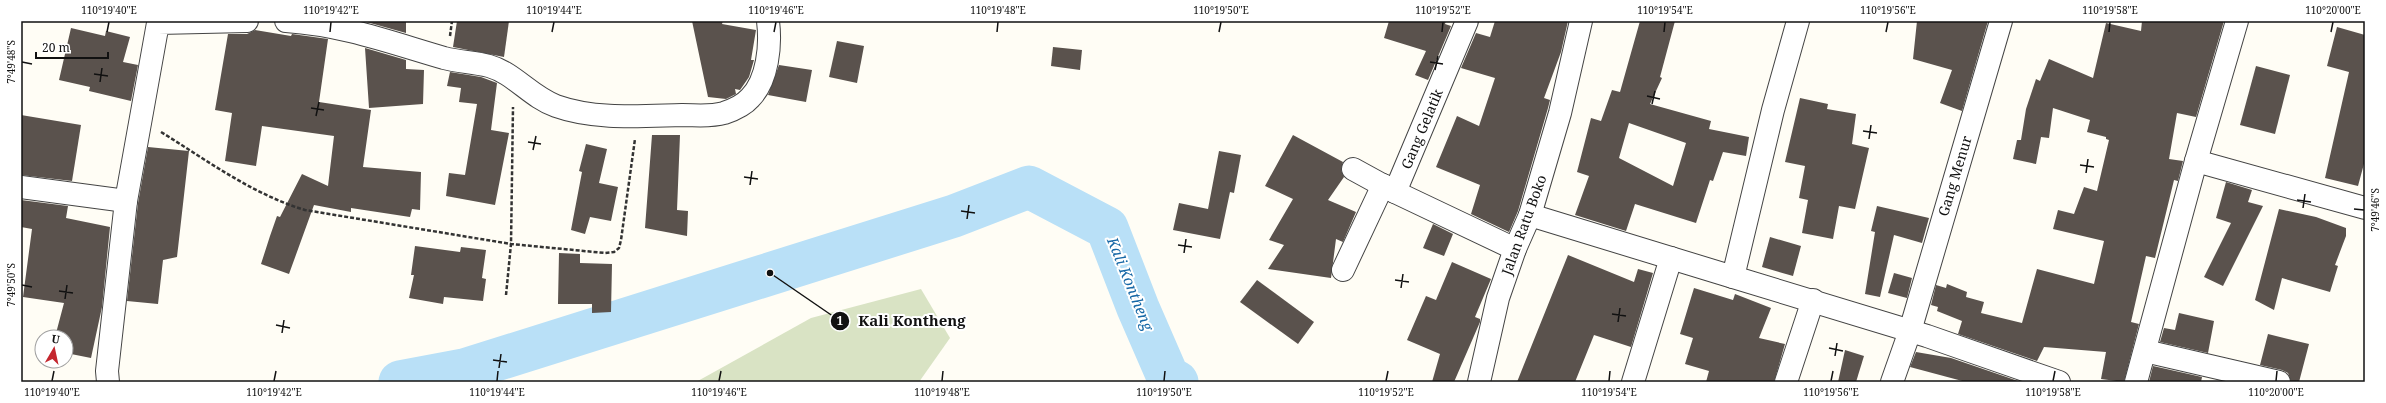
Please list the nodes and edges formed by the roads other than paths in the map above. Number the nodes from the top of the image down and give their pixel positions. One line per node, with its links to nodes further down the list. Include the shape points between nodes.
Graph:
1 (247, 21): 9 (street)
2 (286, 21): 3 (street, via 321,24 367,34 446,58 489,66 514,80 534,96 581,113 638,117 710,116 737,108 750,98 760,85 765,67)
3 (768, 21)
4 (1467, 21): 13 (street, Gang Gelatik)
5 (1581, 21): 16 (street, Jalan Ratu Boko, via 1560,113)
6 (1798, 21): 20 (street, via 1773,110)
7 (2001, 21): 22 (street, Gang Menur)
8 (2237, 21): 10 (street)
9 (149, 22): 14 (street, via 140,119)
10 (2196, 161): 15 (street); 23 (street)
11 (1353, 169): 13 (street)
12 (21, 187): 14 (street)
13 (1389, 188): 17 (street); 19 (street, Gang Gelatik)
14 (126, 201): 24 (street)
15 (2365, 208)
16 (1530, 215): 17 (street, Jalan Ratu Boko); 18 (street)
17 (1515, 249): 25 (street, Jalan Ratu Boko, via 1498,298)
18 (1671, 258): 20 (street); 26 (street)
19 (1343, 270)
20 (1733, 277): 21 (street)
21 (1813, 300): 22 (street); 27 (street)
22 (1910, 331): 28 (street, Gang Menur); 29 (street)
23 (2145, 351): 30 (street); 31 (street)
24 (107, 376)
25 (1479, 382)
26 (1633, 382)
27 (1786, 382)
28 (1892, 382)
29 (2059, 382)
30 (2136, 382)
31 (2279, 382)

